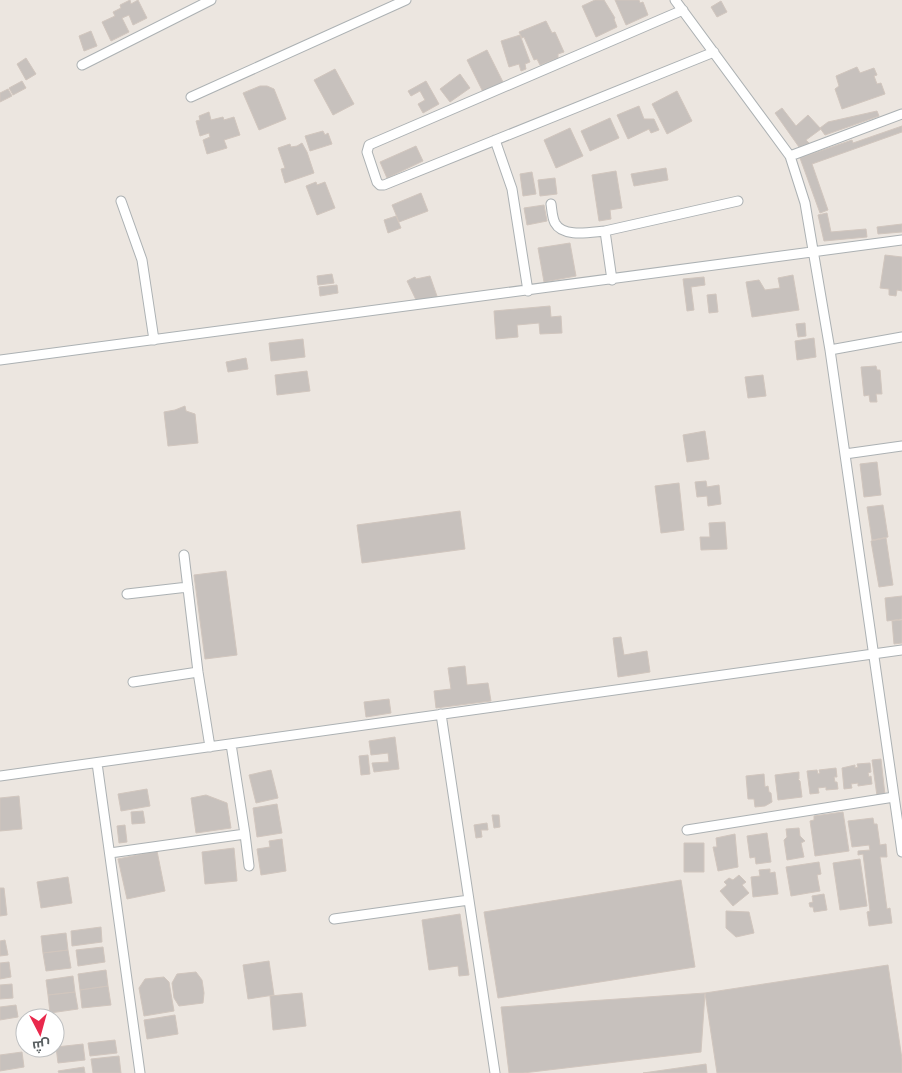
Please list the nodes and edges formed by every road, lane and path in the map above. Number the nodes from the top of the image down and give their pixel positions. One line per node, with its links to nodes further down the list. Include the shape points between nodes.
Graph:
1 (210, 0): 6 (street)
2 (406, 0): 7 (street)
3 (675, 0): 4 (street)
4 (683, 10): 5 (street); 9 (street, via 368,146 367,152 377,182 384,185)
5 (714, 52): 9 (street); 10 (street)
6 (82, 65)
7 (191, 96)
8 (902, 114): 10 (street)
9 (495, 140): 18 (street, via 512,189)
10 (790, 156): 16 (street, via 805,203)
11 (121, 201): 20 (street, via 142,260)
12 (738, 201): 14 (street)
13 (551, 204): 14 (street, via 556,225 562,231)
14 (605, 231): 17 (street)
15 (902, 240): 16 (street)
16 (812, 252): 17 (street); 21 (street)
17 (612, 280): 18 (street)
18 (528, 291): 20 (street)
19 (902, 337): 21 (street)
20 (154, 340): 22 (street)
21 (830, 350): 24 (street)
22 (0, 360)
23 (902, 446): 24 (street)
24 (845, 454): 29 (street)
25 (184, 555): 26 (street)
26 (188, 587): 27 (street); 30 (street)
27 (127, 594)
28 (902, 650): 29 (street)
29 (874, 652): 32 (street); 37 (street)
30 (198, 672): 31 (street); 34 (street)
31 (134, 682)
32 (442, 714): 33 (street); 43 (street)
33 (231, 744): 34 (street); 39 (street)
34 (210, 747): 35 (street)
35 (98, 762): 36 (street); 41 (street)
36 (0, 776)
37 (894, 797): 38 (street); 40 (street)
38 (687, 830)
39 (245, 834): 41 (street); 42 (street)
40 (902, 852)
41 (110, 853): 45 (street)
42 (249, 866)
43 (469, 900): 44 (street); 46 (street)
44 (334, 919)
45 (140, 1073)
46 (495, 1073)

